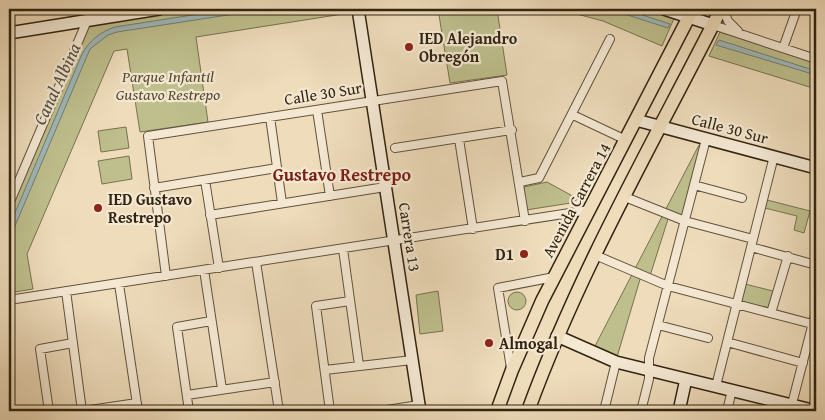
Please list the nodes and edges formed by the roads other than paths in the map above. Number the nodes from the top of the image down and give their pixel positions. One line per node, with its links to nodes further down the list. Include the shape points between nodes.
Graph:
1 (92, 9): 9 (street)
2 (159, 9): 7 (street)
3 (358, 9): 16 (street, Carrera 13)
4 (664, 9): 8 (street)
5 (722, 9): 10 (main road); 12 (street)
6 (797, 9): 14 (street)
7 (125, 11): 9 (street)
8 (691, 13): 10 (street); 20 (main road, Avenida Carrera 14)
9 (87, 20): 11 (street); 39 (street)
10 (713, 25): 12 (street); 21 (main road)
11 (9, 33)
12 (741, 34): 14 (street)
13 (610, 39): 18 (street)
14 (783, 48): 15 (street)
15 (816, 59)
16 (372, 102): 17 (street, Calle 30 Sur); 22 (street, Calle 30 Sur, via 502,82); 33 (street, Carrera 13)
17 (317, 110): 19 (street, Calle 30 Sur); 35 (street)
18 (573, 115): 25 (street); 31 (street, via 539,178)
19 (270, 118): 28 (street); 34 (street, Calle 30 Sur, via 148,136)
20 (636, 120): 21 (street, Calle 30 Sur); 25 (main road, Avenida Carrera 14)
21 (661, 127): 24 (street, Calle 30 Sur); 36 (main road)
22 (512, 130): 23 (street); 31 (street)
23 (459, 139): 26 (street); 44 (street)
24 (706, 139): 27 (street, Calle 30 Sur); 32 (street)
25 (626, 140): 40 (main road, Avenida Carrera 14)
26 (395, 148)
27 (774, 156): 29 (street, Calle 30 Sur); 46 (street)
28 (277, 168): 30 (street); 38 (street)
29 (816, 168)
30 (205, 180): 34 (street); 41 (street)
31 (520, 182): 42 (street)
32 (694, 185): 37 (street); 43 (street)
33 (385, 187): 35 (street); 45 (street, Carrera 13)
34 (154, 188): 54 (street)
35 (330, 196): 38 (street)
36 (625, 197): 43 (street); 48 (main road)
37 (742, 198)
38 (282, 203): 41 (street)
39 (9, 204)
40 (589, 210): 42 (street); 55 (main road, Avenida Carrera 14)
41 (210, 215): 52 (street)
42 (525, 221): 44 (street)
43 (685, 222): 46 (street); 57 (street)
44 (473, 229): 45 (street)
45 (394, 241): 47 (street); 71 (street, Carrera 13)
46 (752, 243): 49 (street); 61 (street)
47 (343, 249): 50 (street); 60 (street)
48 (595, 255): 57 (street); 67 (main road)
49 (788, 256): 51 (street); 63 (street)
50 (256, 262): 52 (street); 79 (street)
51 (816, 263)
52 (219, 268): 53 (street)
53 (204, 270): 54 (street); 64 (street)
54 (166, 276): 56 (street)
55 (554, 278): 76 (main road, Avenida Carrera 14); 76 (street, via 498,288)
56 (119, 284): 58 (street); 86 (street)
57 (668, 286): 61 (street); 65 (street)
58 (66, 291): 59 (street); 70 (street)
59 (9, 300)
60 (350, 300): 74 (street); 75 (street, via 316,306)
61 (736, 304): 63 (street); 69 (street)
62 (816, 312): 66 (street)
63 (771, 313): 66 (street)
64 (211, 321): 81 (street); 83 (street, via 177,327)
65 (658, 325): 68 (street); 77 (street, via 648,361)
66 (815, 325): 73 (street)
67 (557, 336): 72 (street); 95 (main road)
68 (708, 338)
69 (727, 342): 73 (street); 80 (street)
70 (73, 343): 88 (street, via 40,349); 89 (street)
71 (412, 360): 74 (street); 87 (street, Carrera 13)
72 (616, 362): 77 (street); 96 (street)
73 (803, 363): 84 (street)
74 (359, 365): 75 (street)
75 (325, 370): 92 (street)
76 (512, 370): 94 (main road, Avenida Carrera 14)
77 (649, 370): 78 (street); 97 (street)
78 (686, 379): 80 (street); 98 (street)
79 (275, 382): 81 (street); 91 (street)
80 (716, 386): 82 (street)
81 (222, 388): 83 (street)
82 (732, 390): 85 (street); 99 (street)
83 (187, 395): 90 (street)
84 (793, 400)
85 (773, 406): 100 (street)
86 (138, 407): 89 (street)
87 (420, 408): 93 (street)
88 (49, 411)
89 (83, 411)
90 (189, 411)
91 (279, 411)
92 (330, 411)
93 (380, 411)
94 (497, 411)
95 (528, 411)
96 (604, 411)
97 (641, 411)
98 (679, 411)
99 (727, 411)
100 (812, 411)

